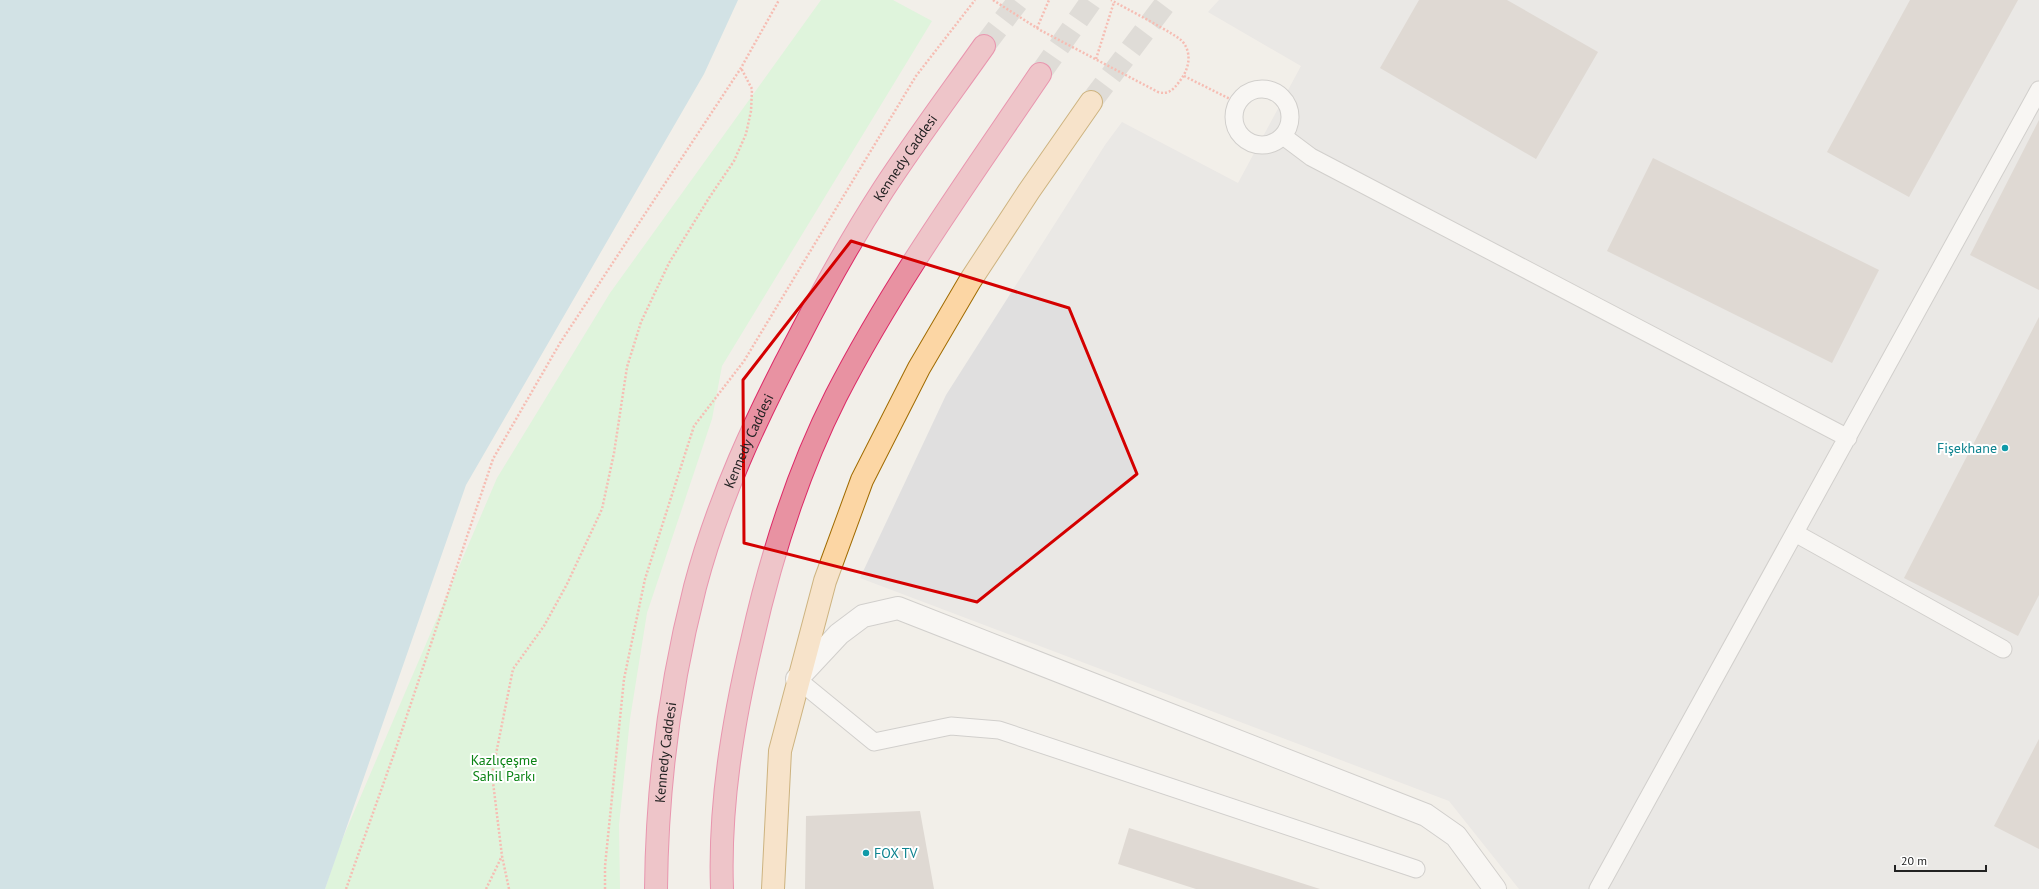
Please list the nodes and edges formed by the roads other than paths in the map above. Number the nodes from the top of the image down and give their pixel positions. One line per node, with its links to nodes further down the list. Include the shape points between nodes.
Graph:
1 (984, 46): 11 (highway, Kennedy Caddesi, via 883,189 846,248 740,456 696,585 673,688 660,788)
2 (1040, 74): 12 (highway, via 936,228 867,339 810,452 765,582 740,691 729,754)
3 (2039, 90): 6 (lane)
4 (1091, 102): 9 (main road, via 970,281 889,425 862,480 827,574)
5 (1283, 136): 5 (lane, via 1265,145 1255,144 1238,132 1234,112 1245,95 1254,90 1265,89 1283,98 1290,117); 6 (lane, via 1311,157)
6 (1848, 438): 7 (lane)
7 (1795, 533): 8 (lane); 15 (lane)
8 (2003, 649)
9 (797, 679): 10 (lane, via 874,742 951,726 999,730); 13 (main road, via 780,751); 14 (street, via 839,634 863,616 898,608 1426,815 1456,836)
10 (1416, 869)
11 (656, 889)
12 (722, 889)
13 (773, 889)
14 (1495, 889)
15 (1598, 889)

